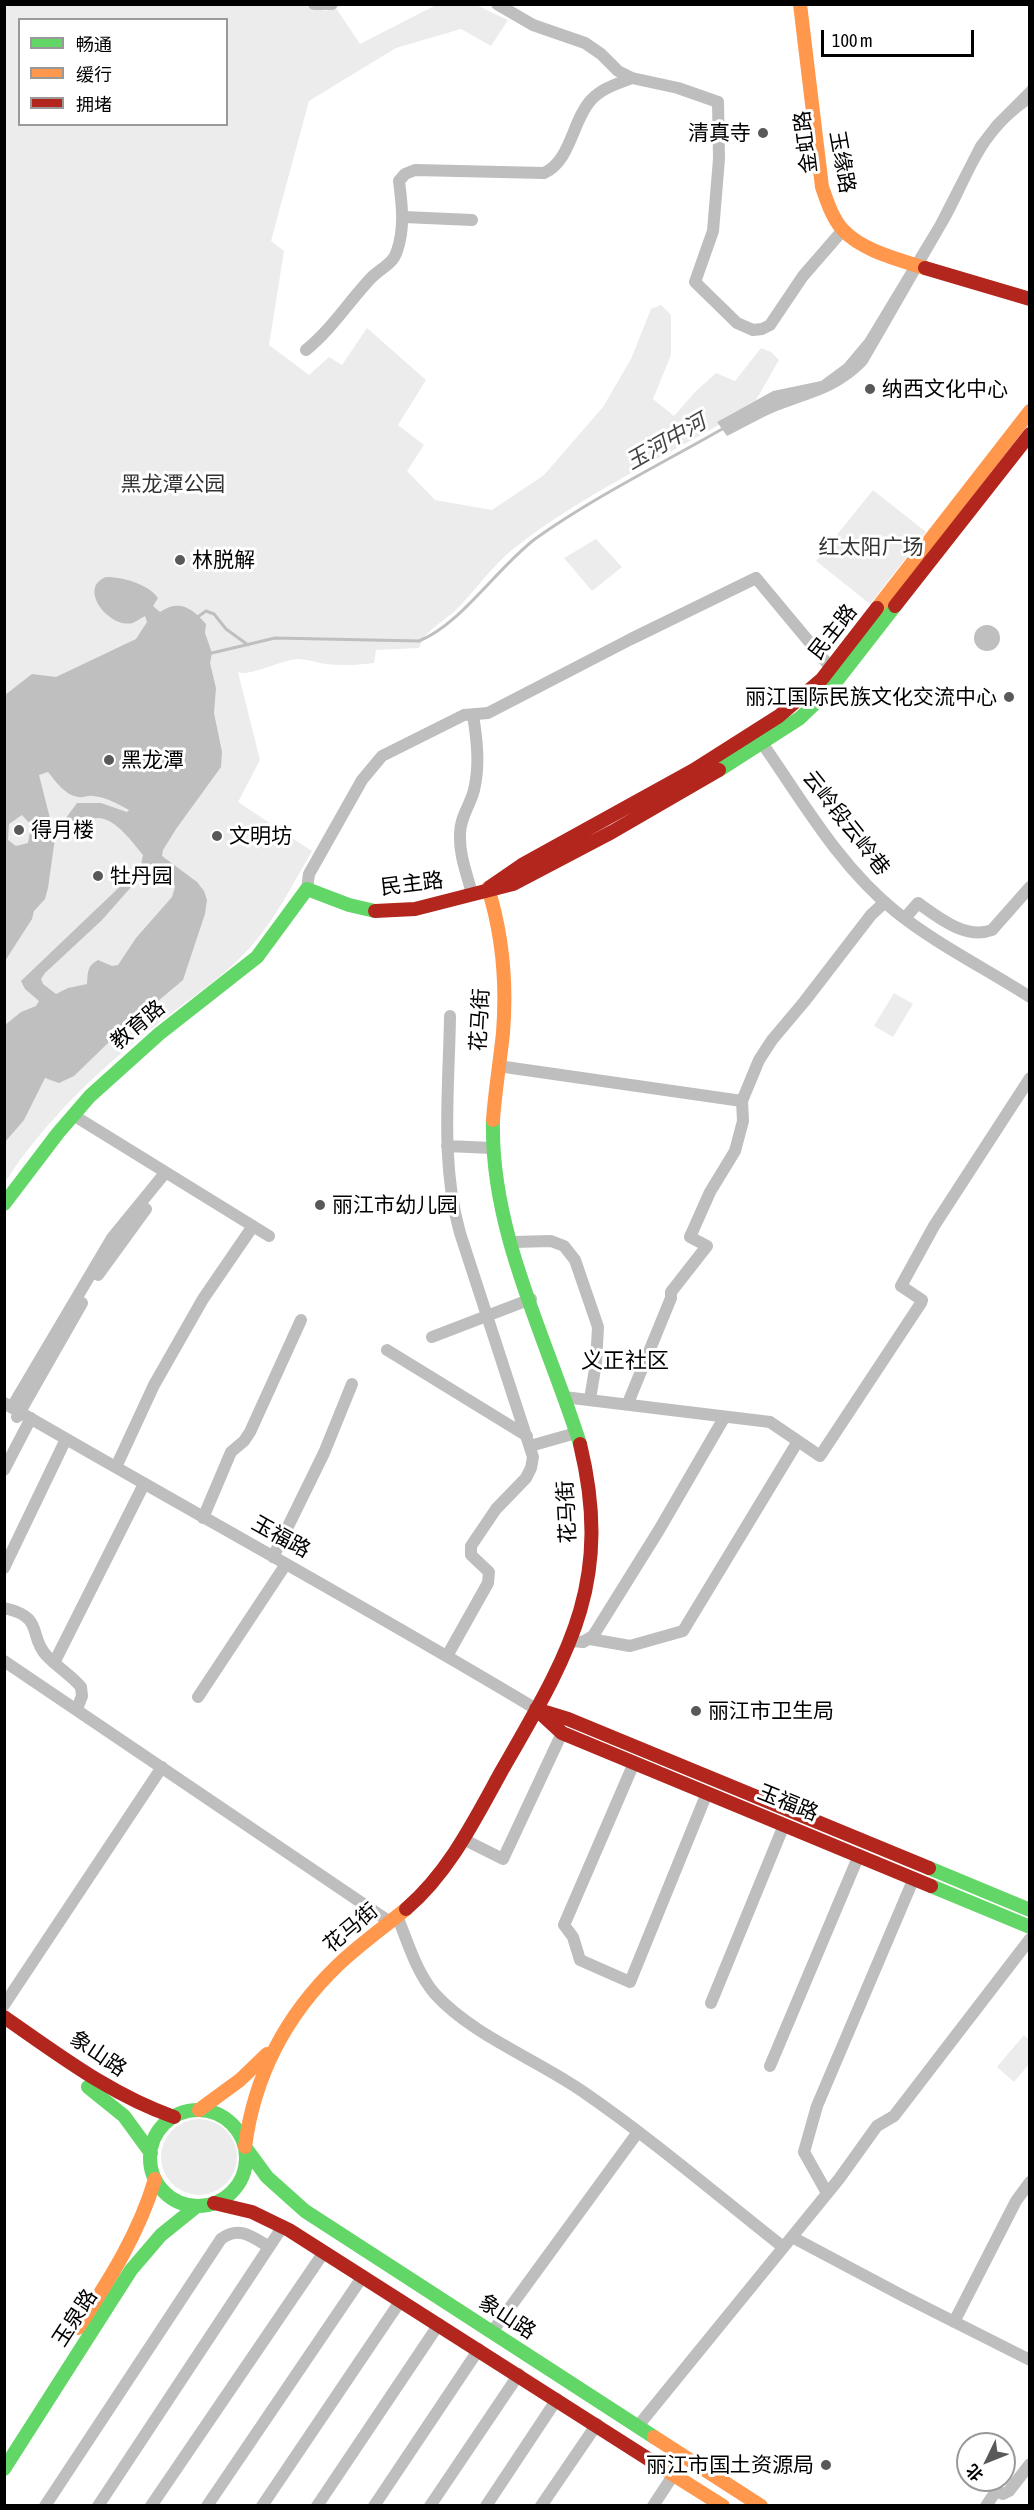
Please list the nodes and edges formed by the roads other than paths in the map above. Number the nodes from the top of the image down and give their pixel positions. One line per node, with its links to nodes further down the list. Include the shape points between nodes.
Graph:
1 (314, 4): 2 (street)
2 (332, 4)
3 (497, 4): 6 (street, via 533,25 585,43)
4 (800, 4): 9 (main road, 玉缘路, via 822,187)
5 (811, 4): 10 (main road, 金虹路, via 835,194 851,223)
6 (632, 78): 7 (street, via 603,89 589,102 557,164 550,170 537,174 411,171 399,181); 9 (street, via 718,102 719,159 713,231 695,282 737,323 753,330 770,325 803,276)
7 (404, 217): 8 (street); 14 (street, via 394,259 373,275 327,331)
8 (472, 220)
9 (843, 230): 10 (main road, 玉缘路)
10 (882, 250): 11 (main road, 金虹路)
11 (961, 274): 12 (main road, 金虹路); 13 (main road)
12 (1029, 288)
13 (1029, 299)
14 (306, 350)
15 (1029, 411): 17 (main road, 民主路)
16 (1029, 434): 19 (main road, 民主路, via 832,687 800,718)
17 (831, 668): 18 (street, via 756,578 515,701); 22 (main road, 民主路, via 812,690 781,715 661,789 507,873)
18 (473, 715): 21 (street, via 390,750 375,763 309,874); 23 (street, via 476,773 460,834)
19 (762, 742): 22 (main road, 民主路, via 556,862 513,884); 24 (street, 云岭段云岭巷, via 820,828)
20 (1029, 887): 25 (street, via 987,932 967,932 918,903)
21 (307, 888): 23 (main road, 民主路, via 354,907 386,911 424,908); 31 (main road, 教育路, via 256,957 135,1054)
22 (488, 888): 23 (main road, 民主路); 28 (main road, 花马街, via 501,932 503,1030)
23 (472, 894)
24 (885, 902): 25 (street, 云岭段云岭巷); 30 (street, via 772,1040)
25 (905, 918): 26 (street, 云岭段云岭巷)
26 (1029, 997)
27 (450, 1016): 32 (street)
28 (498, 1066): 30 (street); 33 (main road, 花马街)
29 (1029, 1078): 54 (street, via 900,1286 921,1303 820,1456)
30 (742, 1101): 47 (street, via 743,1121 735,1150 690,1237 706,1246 670,1292 671,1298)
31 (73, 1115): 34 (street); 35 (main road, 教育路)
32 (447, 1146): 33 (street); 40 (street, via 455,1217)
33 (492, 1148): 38 (main road, 花马街, via 499,1194)
34 (164, 1178): 36 (street); 48 (street)
35 (4, 1204)
36 (253, 1226): 37 (street); 55 (street, via 203,1299 159,1375)
37 (269, 1236)
38 (513, 1242): 39 (main road, 花马街); 46 (street, via 551,1241 564,1246 575,1260 598,1327)
39 (531, 1299): 40 (street); 45 (main road, 花马街)
40 (488, 1316): 42 (street); 53 (street)
41 (301, 1320): 58 (street, via 250,1432 231,1452)
42 (432, 1337)
43 (387, 1350): 53 (street)
44 (352, 1384): 59 (street, via 324,1453)
45 (564, 1397): 46 (street); 51 (main road, 花马街)
46 (590, 1399): 47 (street)
47 (628, 1403): 50 (street)
48 (11, 1409): 49 (street, 玉福路)
49 (31, 1418): 52 (street, 玉福路); 56 (street)
50 (724, 1418): 54 (street, via 770,1422); 63 (street)
51 (576, 1433): 53 (street); 64 (main road, 花马街, via 589,1486 592,1525 585,1598)
52 (66, 1438): 55 (street, 玉福路); 61 (street)
53 (529, 1441): 65 (street, via 533,1457 529,1473 496,1509 471,1546 471,1555 489,1572 488,1583)
54 (798, 1441): 63 (street, via 683,1631 630,1646)
55 (116, 1467): 57 (street, 玉福路)
56 (4, 1470)
57 (144, 1484): 58 (street, 玉福路); 67 (street)
58 (203, 1518): 59 (street, 玉福路)
59 (273, 1557): 60 (street, 玉福路)
60 (286, 1564): 65 (street, 玉福路); 68 (street)
61 (4, 1568)
62 (4, 1608): 67 (street, via 27,1618 43,1651)
63 (591, 1638): 64 (street)
64 (572, 1641): 70 (main road, 花马街)
65 (447, 1656): 70 (street, 玉福路)
66 (4, 1661): 69 (street)
67 (54, 1663): 69 (street, via 81,1687)
68 (198, 1697)
69 (77, 1709): 73 (street)
70 (536, 1710): 71 (main road, 玉福路); 76 (main road, 花马街); 79 (main road, 玉福路, via 568,1719)
71 (562, 1733): 72 (main road, 玉福路); 76 (street, via 503,1859)
72 (634, 1763): 74 (main road, 玉福路); 74 (street, via 564,1925 573,1937 580,1960 630,1982)
73 (162, 1767): 80 (street); 84 (street)
74 (707, 1793): 75 (main road, 玉福路)
75 (784, 1825): 77 (main road, 玉福路); 83 (street)
76 (463, 1839): 80 (main road, 花马街, via 430,1885)
77 (859, 1855): 78 (main road, 玉福路); 88 (street)
78 (914, 1878): 81 (main road, 玉福路); 96 (street, via 805,2142 804,2152)
79 (1029, 1910)
80 (394, 1919): 87 (main road, 花马街, via 335,1968); 91 (street, via 422,1974 440,1999 477,2029 564,2079)
81 (1029, 1927)
82 (1029, 1938): 96 (street, via 894,2116 877,2126)
83 (711, 2003)
84 (4, 2005)
85 (4, 2017): 90 (main road, 象山路, via 123,2096)
86 (4, 2031): 93 (main road, 象山路, via 114,2106)
87 (276, 2044): 89 (main road, 花马街, via 240,2080); 92 (main road, 花马街, via 255,2092)
88 (770, 2066)
89 (200, 2110): 90 (main road); 92 (main road, via 217,2114 232,2124)
90 (174, 2117): 93 (main road, via 160,2128)
91 (638, 2132): 102 (street); 108 (street)
92 (245, 2148): 97 (main road, via 246,2165 239,2182); 108 (main road, 象山路, via 267,2177 305,2211)
93 (151, 2153): 94 (main road)
94 (155, 2179): 98 (main road, via 173,2199); 115 (main road, 玉泉路, via 132,2242)
95 (1029, 2182): 106 (street)
96 (827, 2193): 100 (street)
97 (214, 2203): 98 (main road); 99 (main road, 象山路, via 252,2212)
98 (197, 2206): 117 (main road, 玉泉路, via 164,2230 141,2257)
99 (283, 2226): 101 (street); 103 (main road, 象山路)
100 (792, 2236): 102 (street); 106 (street)
101 (269, 2247): 121 (street, via 243,2232 221,2239); 122 (street)
102 (783, 2247): 114 (street)
103 (324, 2252): 104 (main road, 象山路); 123 (street)
104 (363, 2276): 105 (main road, 象山路); 124 (street)
105 (401, 2300): 107 (main road, 象山路); 125 (street)
106 (954, 2322): 110 (street)
107 (440, 2324): 109 (main road, 象山路); 126 (street)
108 (492, 2332): 114 (main road, 象山路)
109 (479, 2349): 111 (main road, 象山路); 127 (street)
110 (1029, 2360)
111 (519, 2374): 112 (main road, 象山路); 128 (street)
112 (557, 2399): 113 (main road, 象山路); 129 (street)
113 (597, 2424): 118 (main road, 象山路); 120 (street)
114 (638, 2426): 131 (main road, 象山路)
115 (4, 2445)
116 (1029, 2464): 132 (street, via 1009,2491 996,2491)
117 (4, 2469)
118 (674, 2474): 119 (main road, 象山路); 130 (street)
119 (715, 2503)
120 (544, 2504)
121 (45, 2505)
122 (98, 2505)
123 (151, 2505)
124 (207, 2505)
125 (262, 2505)
126 (317, 2505)
127 (374, 2505)
128 (430, 2505)
129 (486, 2505)
130 (653, 2505)
131 (761, 2505)
132 (986, 2505)

